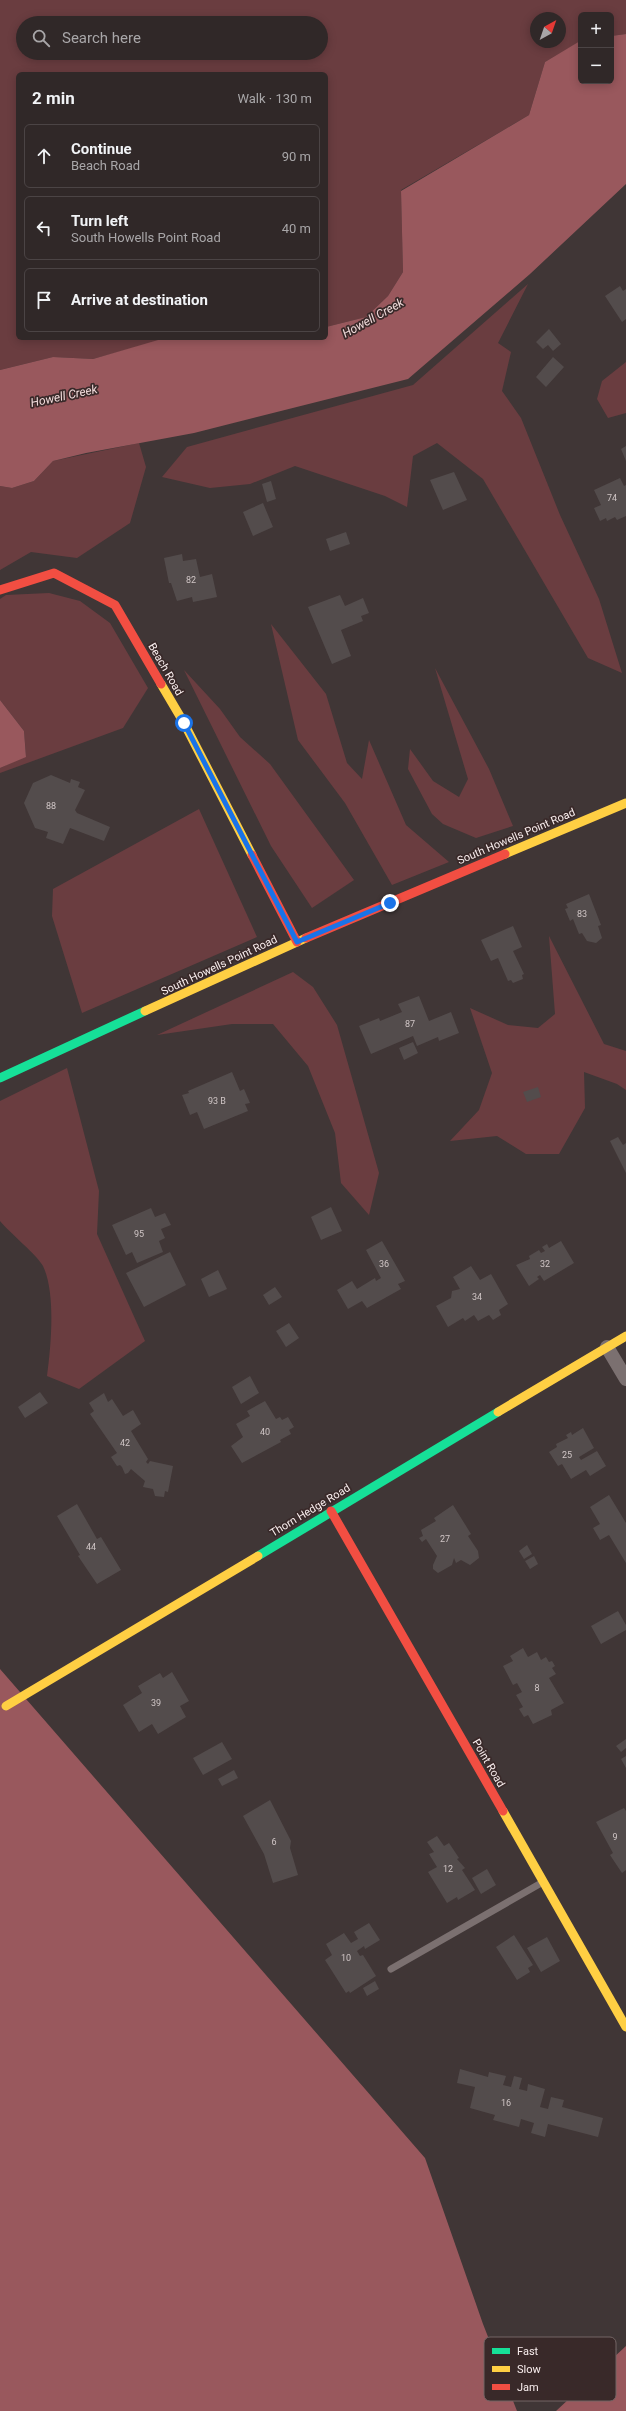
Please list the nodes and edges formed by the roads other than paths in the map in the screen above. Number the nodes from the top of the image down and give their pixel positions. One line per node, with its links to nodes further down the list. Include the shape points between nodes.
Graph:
1 (0, 590): 3 (street, Beach Road, via 54,573 115,605 184,723)
2 (626, 803): 3 (street, South Howells Point Road)
3 (297, 942): 4 (street, South Howells Point Road)
4 (0, 1078)
5 (626, 1336): 6 (street, Thorn Hedge Road)
6 (608, 1347): 7 (street); 8 (street, Thorn Hedge Road)
7 (626, 1379)
8 (331, 1511): 9 (street, Thorn Hedge Road); 10 (street, Point Road)
9 (6, 1706)
10 (543, 1882): 11 (lane); 12 (street, Point Road)
11 (391, 1969)
12 (626, 2027)

